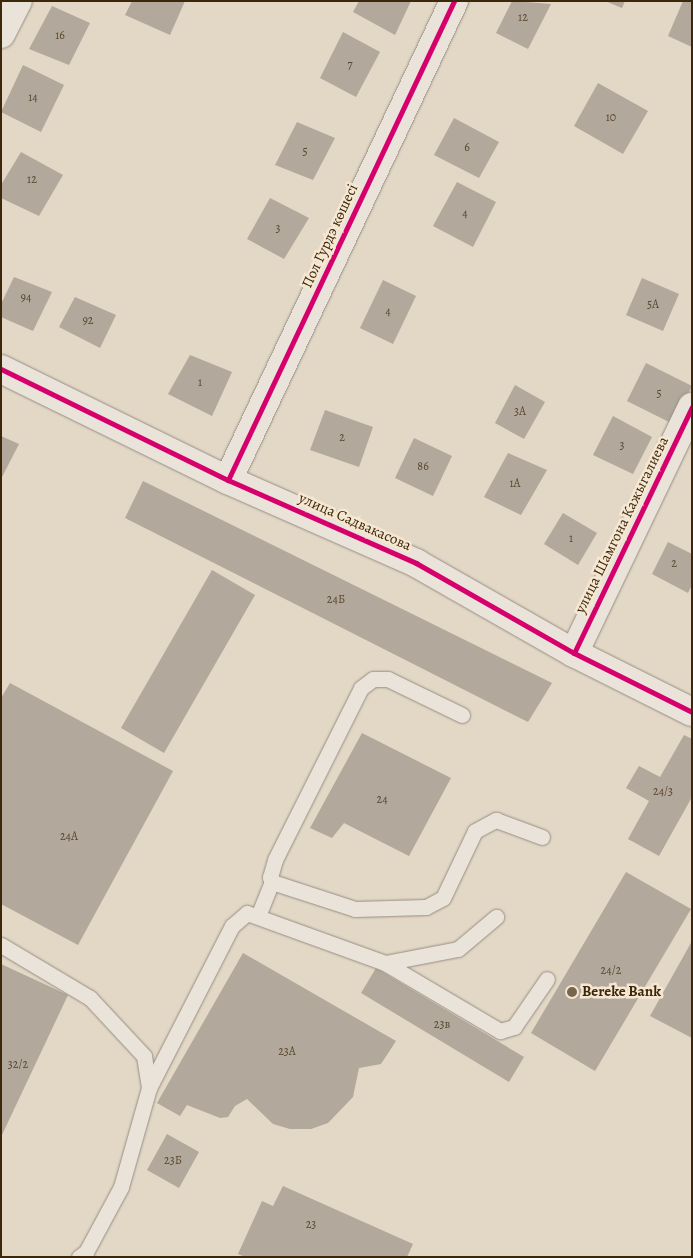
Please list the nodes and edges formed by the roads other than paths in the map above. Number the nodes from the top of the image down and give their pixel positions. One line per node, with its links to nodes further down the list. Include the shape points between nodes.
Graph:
1 (18, 1): 3 (street)
2 (454, 1): 6 (street, Пол Гурдэ көшесі)
3 (1, 34)
4 (1, 369): 6 (street, улица Садвакасова)
5 (692, 407): 7 (street, улица Шамгона Кажыгалиева)
6 (228, 480): 7 (street, улица Садвакасова, via 416,563)
7 (574, 653): 8 (street, улица Садвакасова)
8 (692, 712)
9 (462, 715): 11 (lane, via 388,679 373,679 361,688 275,860 270,877)
10 (542, 838): 11 (lane, via 496,820 475,831 443,898 426,907 355,909)
11 (272, 882): 12 (lane)
12 (258, 916): 15 (lane); 17 (lane, via 247,913 232,926)
13 (496, 917): 15 (lane, via 458,949)
14 (1, 945): 17 (lane, via 90,998 144,1056)
15 (385, 963): 16 (lane, via 500,1031 514,1027)
16 (547, 979)
17 (149, 1088): 18 (lane, via 121,1187 86,1252)
18 (79, 1257)

